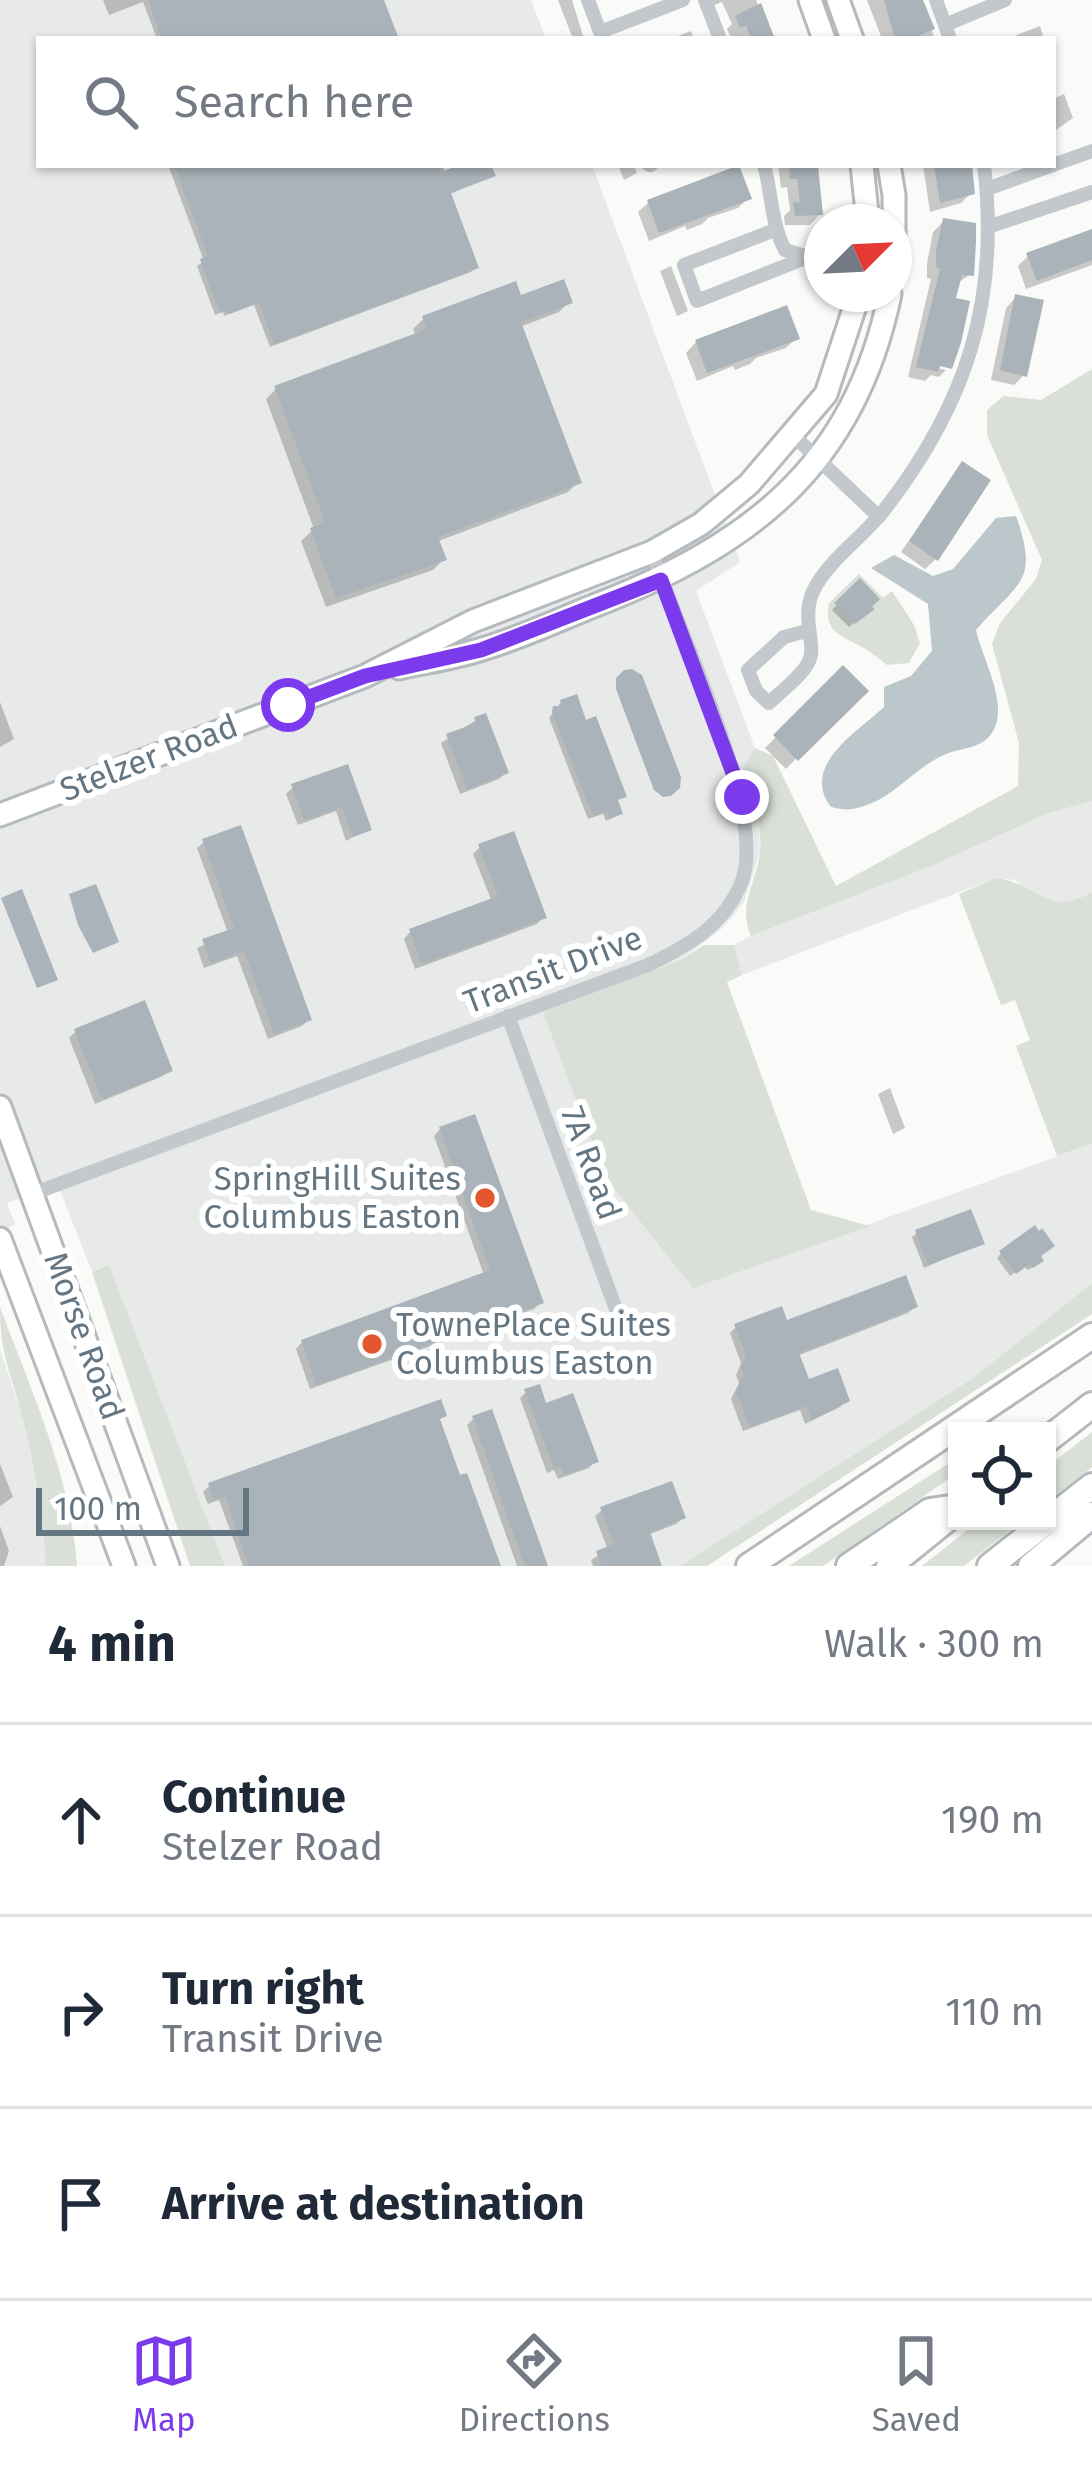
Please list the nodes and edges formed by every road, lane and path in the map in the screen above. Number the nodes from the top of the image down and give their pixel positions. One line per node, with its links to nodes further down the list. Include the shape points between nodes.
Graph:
1 (588, 0): 2 (street, via 600,32)
2 (683, 0)
3 (705, 0): 9 (street)
4 (810, 0): 10 (main road)
5 (838, 0): 11 (main road)
6 (936, 0): 8 (street)
7 (1005, 0): 8 (street)
8 (948, 32)
9 (719, 36)
10 (823, 36)
11 (851, 36)
12 (1092, 151): 13 (street)
13 (1056, 164)
14 (765, 168): 24 (street)
15 (862, 168): 21 (main road)
16 (890, 168): 22 (main road)
17 (984, 168): 19 (street)
18 (1045, 168): 19 (street)
19 (987, 189): 23 (street)
20 (1092, 192): 23 (street)
21 (866, 204)
22 (894, 204)
23 (988, 227): 31 (street, via 983,300 959,387 938,436)
24 (775, 230): 25 (street, via 785,250); 26 (street, via 684,266 697,301)
25 (804, 257)
26 (804, 259)
27 (853, 312): 29 (main road, Stelzer Road, via 826,394)
28 (886, 312): 30 (main road, Stelzer Road, via 851,412)
29 (794, 436): 30 (street); 32 (main road, Stelzer Road, via 701,524)
30 (818, 459): 31 (street); 33 (main road, Stelzer Road, via 763,515)
31 (879, 517): 34 (street, via 818,581 806,607)
32 (652, 552): 33 (street, Transit Drive); 35 (main road, Stelzer Road, via 473,621)
33 (661, 580): 35 (main road, Stelzer Road, via 481,650); 37 (street, Transit Drive, via 741,793 743,879 712,927 687,946)
34 (807, 631): 34 (street, via 808,663 770,703 748,670 784,637)
35 (365, 676): 36 (main road, Stelzer Road)
36 (0, 815)
37 (508, 1016): 39 (street, Transit Drive); 41 (street, 7A Road)
38 (0, 1107): 39 (main road, Morse Road)
39 (32, 1194): 50 (main road, Morse Road)
40 (0, 1239): 49 (main road, Morse Road)
41 (623, 1328)
42 (1092, 1336): 51 (highway)
43 (1092, 1405): 44 (highway)
44 (1056, 1433)
45 (1092, 1486): 54 (highway)
46 (948, 1510): 52 (highway, via 930,1511)
47 (1092, 1515): 55 (highway)
48 (948, 1517): 53 (highway)
49 (124, 1566)
50 (168, 1566)
51 (749, 1566)
52 (849, 1566)
53 (889, 1566)
54 (990, 1566)
55 (1030, 1566)

